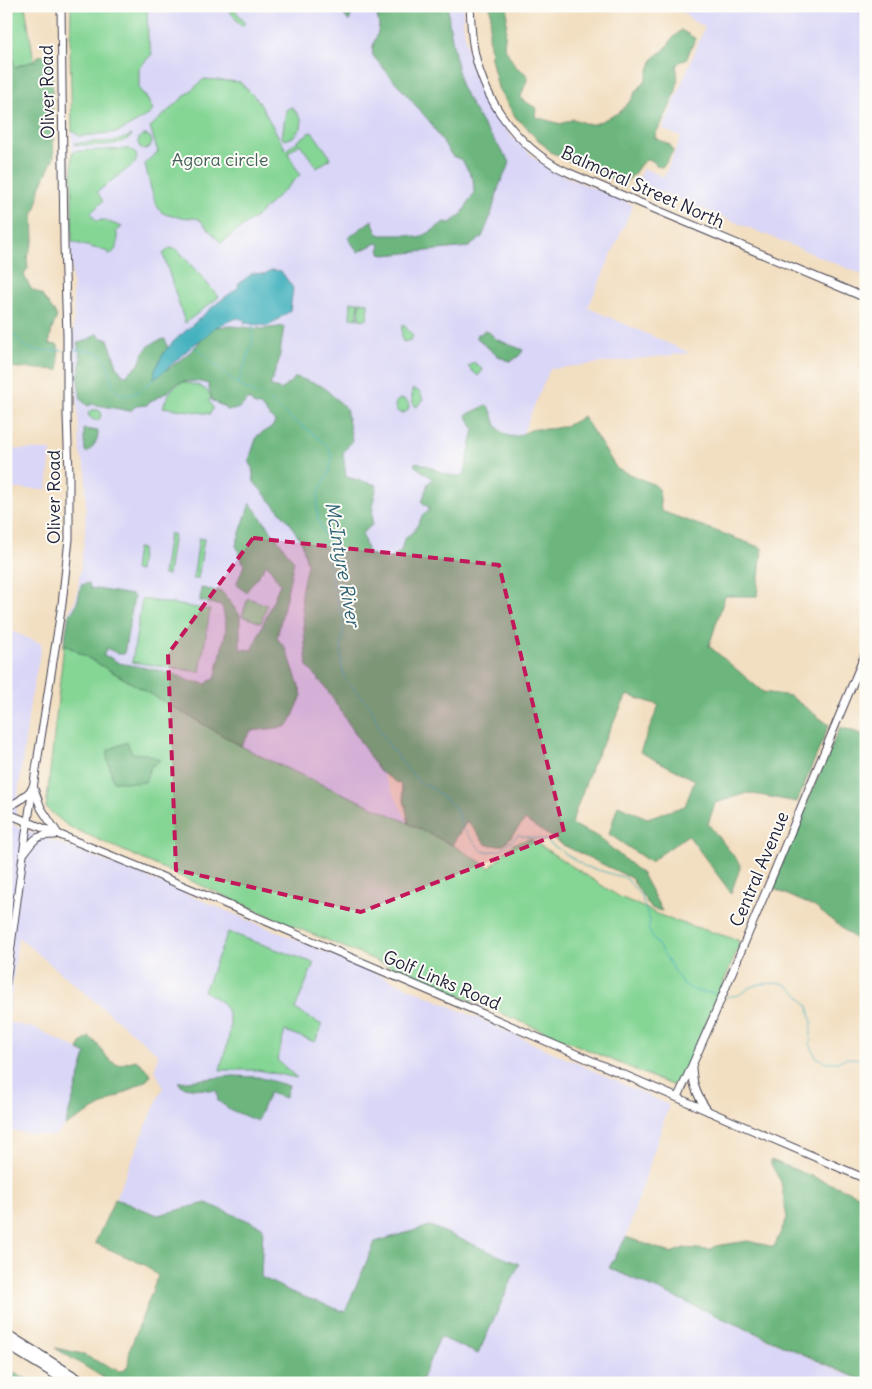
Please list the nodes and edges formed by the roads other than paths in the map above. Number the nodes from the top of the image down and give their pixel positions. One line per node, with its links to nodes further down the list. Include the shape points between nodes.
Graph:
1 (61, 6): 5 (main road, Oliver Road, via 69,539)
2 (470, 6): 3 (main road, Balmoral Street North, via 476,61 488,93 512,130 542,157 574,175)
3 (866, 298)
4 (866, 652): 12 (main road, Central Avenue)
5 (33, 787): 6 (main road, via 14,805); 8 (main road, Oliver Road); 9 (main road, via 41,808)
6 (6, 806)
7 (6, 812): 8 (main road, Golf Links Road)
8 (28, 822): 9 (main road, Golf Links Road); 10 (main road, Oliver Road)
9 (58, 834): 10 (main road, via 40,836); 13 (main road, Golf Links Road)
10 (23, 855): 11 (main road, Oliver Road)
11 (6, 983)
12 (692, 1065): 13 (main road, Central Avenue); 14 (main road, via 693,1082)
13 (678, 1097): 14 (main road, Golf Links Road)
14 (708, 1111): 15 (main road, Golf Links Road)
15 (866, 1179)
16 (6, 1329): 19 (highway)
17 (6, 1334): 19 (highway)
18 (6, 1345): 19 (highway)
19 (32, 1355): 20 (highway); 21 (highway)
20 (70, 1383)
21 (84, 1383)

